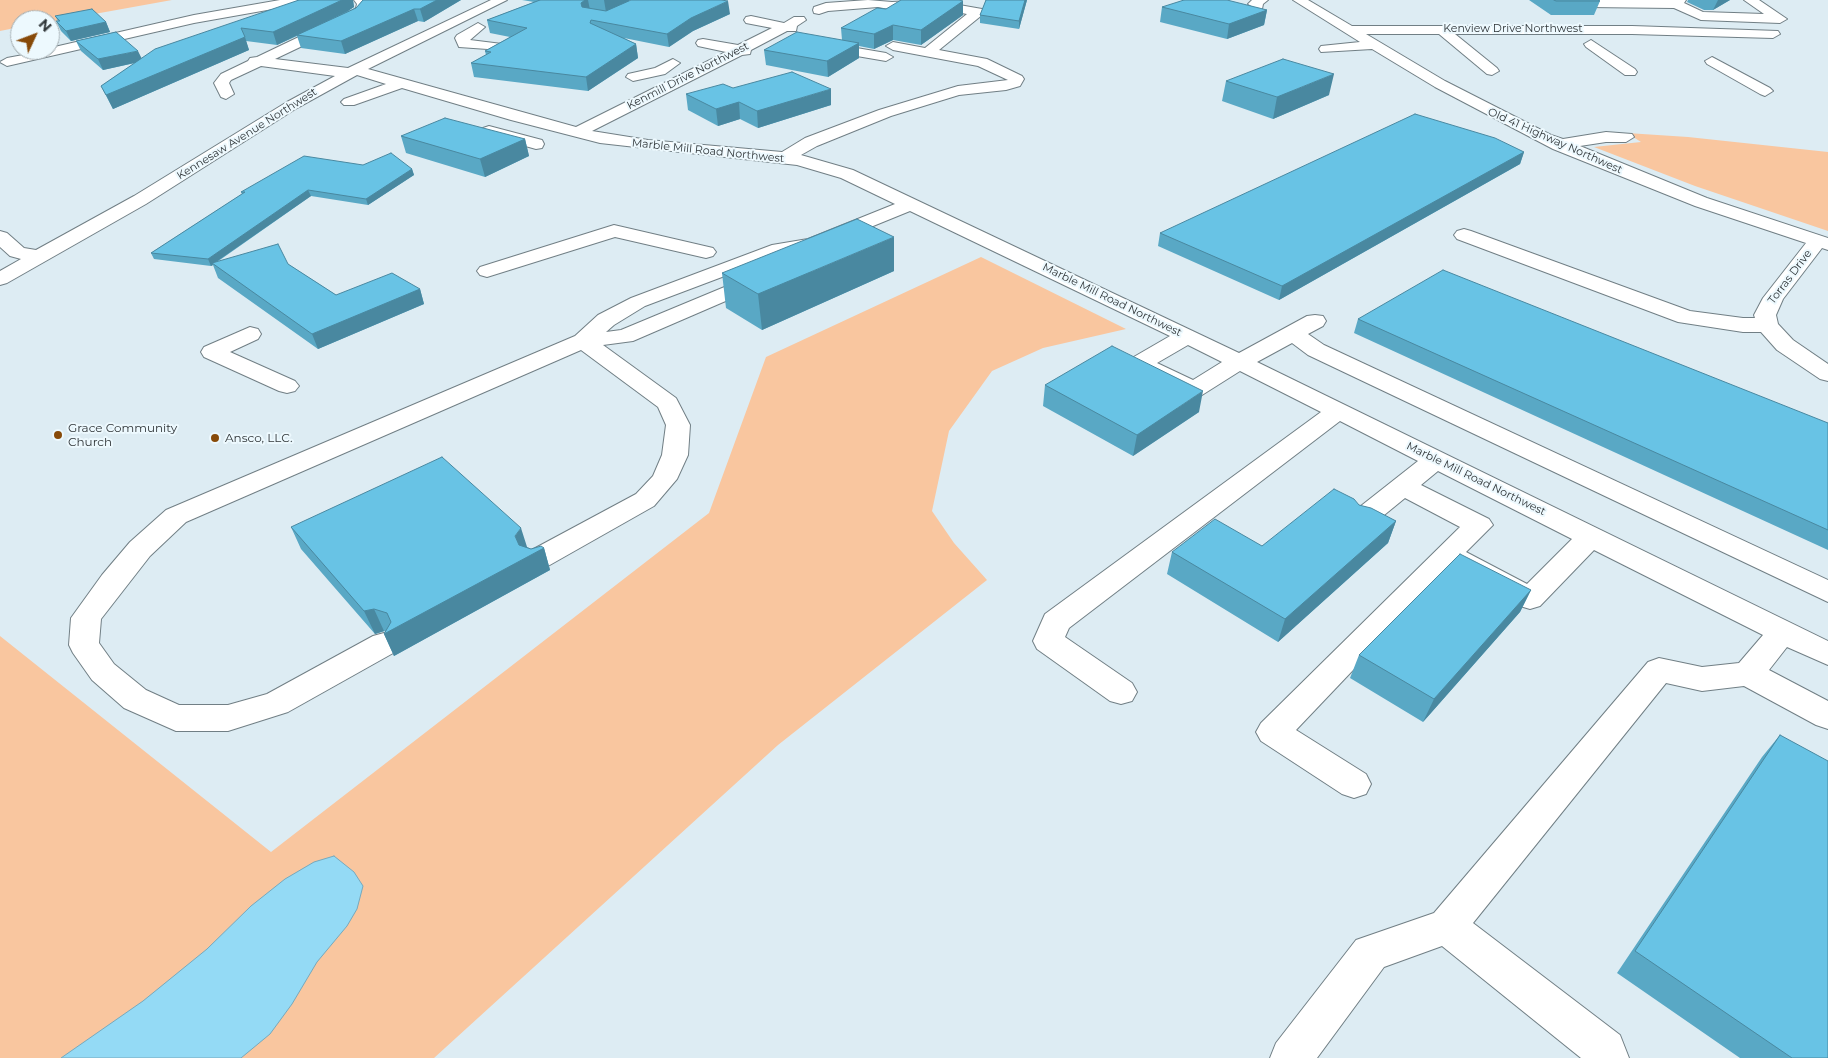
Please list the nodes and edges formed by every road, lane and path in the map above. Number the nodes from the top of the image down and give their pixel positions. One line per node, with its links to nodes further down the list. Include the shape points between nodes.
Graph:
1 (301, 0): 33 (street, via 194,19)
2 (360, 0): 30 (street, via 362,9 354,16)
3 (501, 0): 13 (street, Kennesaw Avenue Northwest)
4 (905, 0): 10 (street, via 894,6 878,3)
5 (910, 0): 29 (street, via 977,12)
6 (1299, 0): 17 (street, Old 41 Highway Northwest)
7 (1750, 0): 11 (street, via 1780,19)
8 (1678, 2): 9 (street); 11 (street)
9 (1591, 4)
10 (819, 10)
11 (1700, 16): 14 (street)
12 (750, 20): 20 (street, Kenmill Drive Northwest, via 797,26)
13 (452, 23): 26 (street, via 478,27 462,38 464,44); 35 (street, Kennesaw Avenue Northwest)
14 (1647, 27): 16 (street, via 1620,21 1560,20); 18 (street)
15 (1441, 29): 16 (street, Kenview Drive Northwest); 17 (street, Kenview Drive Northwest); 36 (street)
16 (1543, 29): 18 (street, Kenview Drive Northwest)
17 (1350, 30): 25 (street, Old 41 Highway Northwest)
18 (1670, 34): 19 (street)
19 (1772, 34)
20 (768, 36): 21 (street); 28 (street, Kenmill Drive Northwest)
21 (792, 41)
22 (704, 43): 28 (street)
23 (810, 44): 29 (street)
24 (1591, 44): 37 (street)
25 (1375, 45): 27 (street); 52 (street, Old 41 Highway Northwest, via 1479,106)
26 (497, 47)
27 (1326, 49)
28 (740, 50): 31 (street); 38 (street, Kenmill Drive Northwest)
29 (928, 52): 53 (street, via 982,62 1017,79 1006,86 958,91 885,113 811,142)
30 (271, 54): 32 (street); 35 (street)
31 (766, 55)
32 (255, 61): 35 (street); 43 (street, via 226,77 221,83)
33 (6, 62)
34 (1711, 68): 42 (street, via 1735,74)
35 (356, 70): 40 (street, Marble Mill Road Northwest); 60 (street, Kennesaw Avenue Northwest, via 278,113 140,200)
36 (1492, 72)
37 (1630, 72)
38 (689, 76): 39 (street, via 667,67); 46 (street, Kenmill Drive Northwest)
39 (633, 78)
40 (403, 83): 44 (street, Marble Mill Road Northwest); 45 (street)
41 (466, 87): 44 (street)
42 (1765, 91)
43 (226, 94)
44 (443, 96): 48 (street, Marble Mill Road Northwest)
45 (349, 102)
46 (627, 107): 47 (street); 49 (street, Kenmill Drive Northwest)
47 (651, 112)
48 (518, 117): 49 (street, Marble Mill Road Northwest); 51 (street, via 488,130)
49 (576, 132): 53 (street, Marble Mill Road Northwest, via 632,144)
50 (1626, 137): 52 (street)
51 (536, 144)
52 (1559, 145): 57 (street, Old 41 Highway Northwest, via 1701,202)
53 (785, 158): 54 (street, Marble Mill Road Northwest, via 847,174)
54 (911, 204): 58 (street); 67 (street, Marble Mill Road Northwest)
55 (1464, 235): 64 (street, via 1543,258 1686,317)
56 (0, 237): 60 (street, via 17,252)
57 (1823, 242): 64 (street, Torras Drive, via 1796,266 1767,306)
58 (812, 244): 68 (street, via 779,249 638,302 606,320); 68 (street, via 801,261 625,336)
59 (706, 252): 61 (street, via 614,231)
60 (39, 257): 62 (street, Kennesaw Avenue Northwest)
61 (487, 271)
62 (0, 279)
63 (1315, 321): 66 (street)
64 (1767, 325): 70 (street, via 1784,345)
65 (250, 334): 71 (street, via 212,352)
66 (1294, 334): 69 (street); 81 (street, via 1316,350)
67 (1186, 336): 69 (street, Marble Mill Road Northwest); 69 (street, via 1140,363 1194,390)
68 (584, 341): 80 (street, via 668,403 678,425 675,455 664,479 645,500); 83 (street, via 176,516 140,550 86,618 84,645 104,672 135,699 176,718 228,718 277,703)
69 (1239, 362): 72 (street, Marble Mill Road Northwest)
70 (1828, 374)
71 (287, 386)
72 (1338, 411): 73 (street, Marble Mill Road Northwest); 86 (street, via 1056,622 1048,641)
73 (1436, 460): 74 (street); 75 (street, Marble Mill Road Northwest)
74 (1403, 486): 76 (street); 77 (street)
75 (1511, 496): 77 (street); 78 (street, Marble Mill Road Northwest)
76 (1362, 519)
77 (1479, 525): 79 (street)
78 (1591, 536): 79 (street, via 1530,599); 82 (street, Marble Mill Road Northwest)
79 (1447, 554): 88 (street, via 1273,732)
80 (538, 559)
81 (1828, 592)
82 (1783, 631): 84 (street, Marble Mill Road Northwest); 85 (street)
83 (384, 644)
84 (1828, 654)
85 (1748, 674): 87 (street); 89 (street, via 1702,679 1659,670)
86 (1120, 692)
87 (1828, 716)
88 (1354, 784)
89 (1447, 926): 90 (street, via 1370,953); 91 (street, via 1604,1050)
90 (1291, 1058)
91 (1608, 1058)

